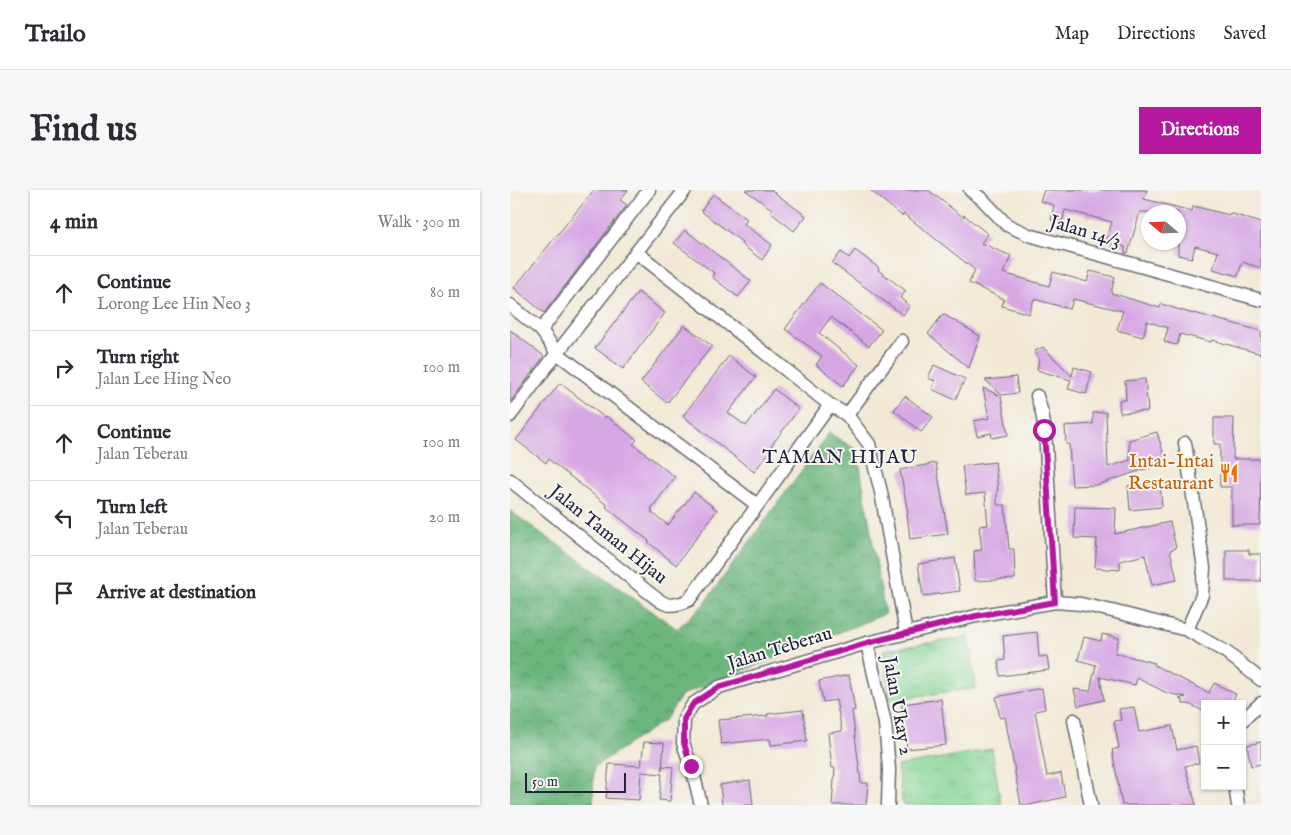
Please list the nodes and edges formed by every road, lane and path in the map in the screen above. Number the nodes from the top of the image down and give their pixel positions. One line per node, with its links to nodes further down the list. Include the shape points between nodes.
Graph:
1 (649, 190): 8 (street)
2 (685, 190): 5 (street)
3 (970, 190): 4 (street, Jalan 14/3)
4 (986, 195): 6 (street, Jalan 14/3, via 1007,225 1029,235)
5 (636, 252): 10 (street); 12 (street)
6 (1261, 300)
7 (510, 305): 8 (street)
8 (541, 330): 10 (street)
9 (902, 341): 14 (street)
10 (557, 353): 13 (street); 17 (street)
11 (1037, 396): 18 (street, via 1044,430)
12 (830, 405): 14 (street); 17 (street, Jalan Taman Hijau)
13 (510, 416)
14 (847, 416): 20 (street, via 869,444 881,492)
15 (1185, 443): 19 (street, via 1204,568 1202,595)
16 (510, 480): 17 (street, Jalan Taman Hijau, via 665,605 676,606 689,600)
17 (757, 506)
18 (1055, 602): 19 (street, Jalan Teberau, via 1112,610); 20 (street, Jalan Teberau)
19 (1187, 630): 22 (street, Jalan Teberau, via 1226,652)
20 (906, 633): 21 (street, Jalan Teberau)
21 (867, 643): 27 (street, Jalan Teberau, via 719,687 693,704 684,719 684,743); 28 (street, Jalan Ukay 2, via 885,723)
22 (1261, 680)
23 (1261, 703): 24 (street)
24 (1246, 718)
25 (1074, 720): 29 (street)
26 (1236, 790): 30 (street)
27 (701, 805)
28 (888, 805)
29 (1091, 805)
30 (1238, 805)

